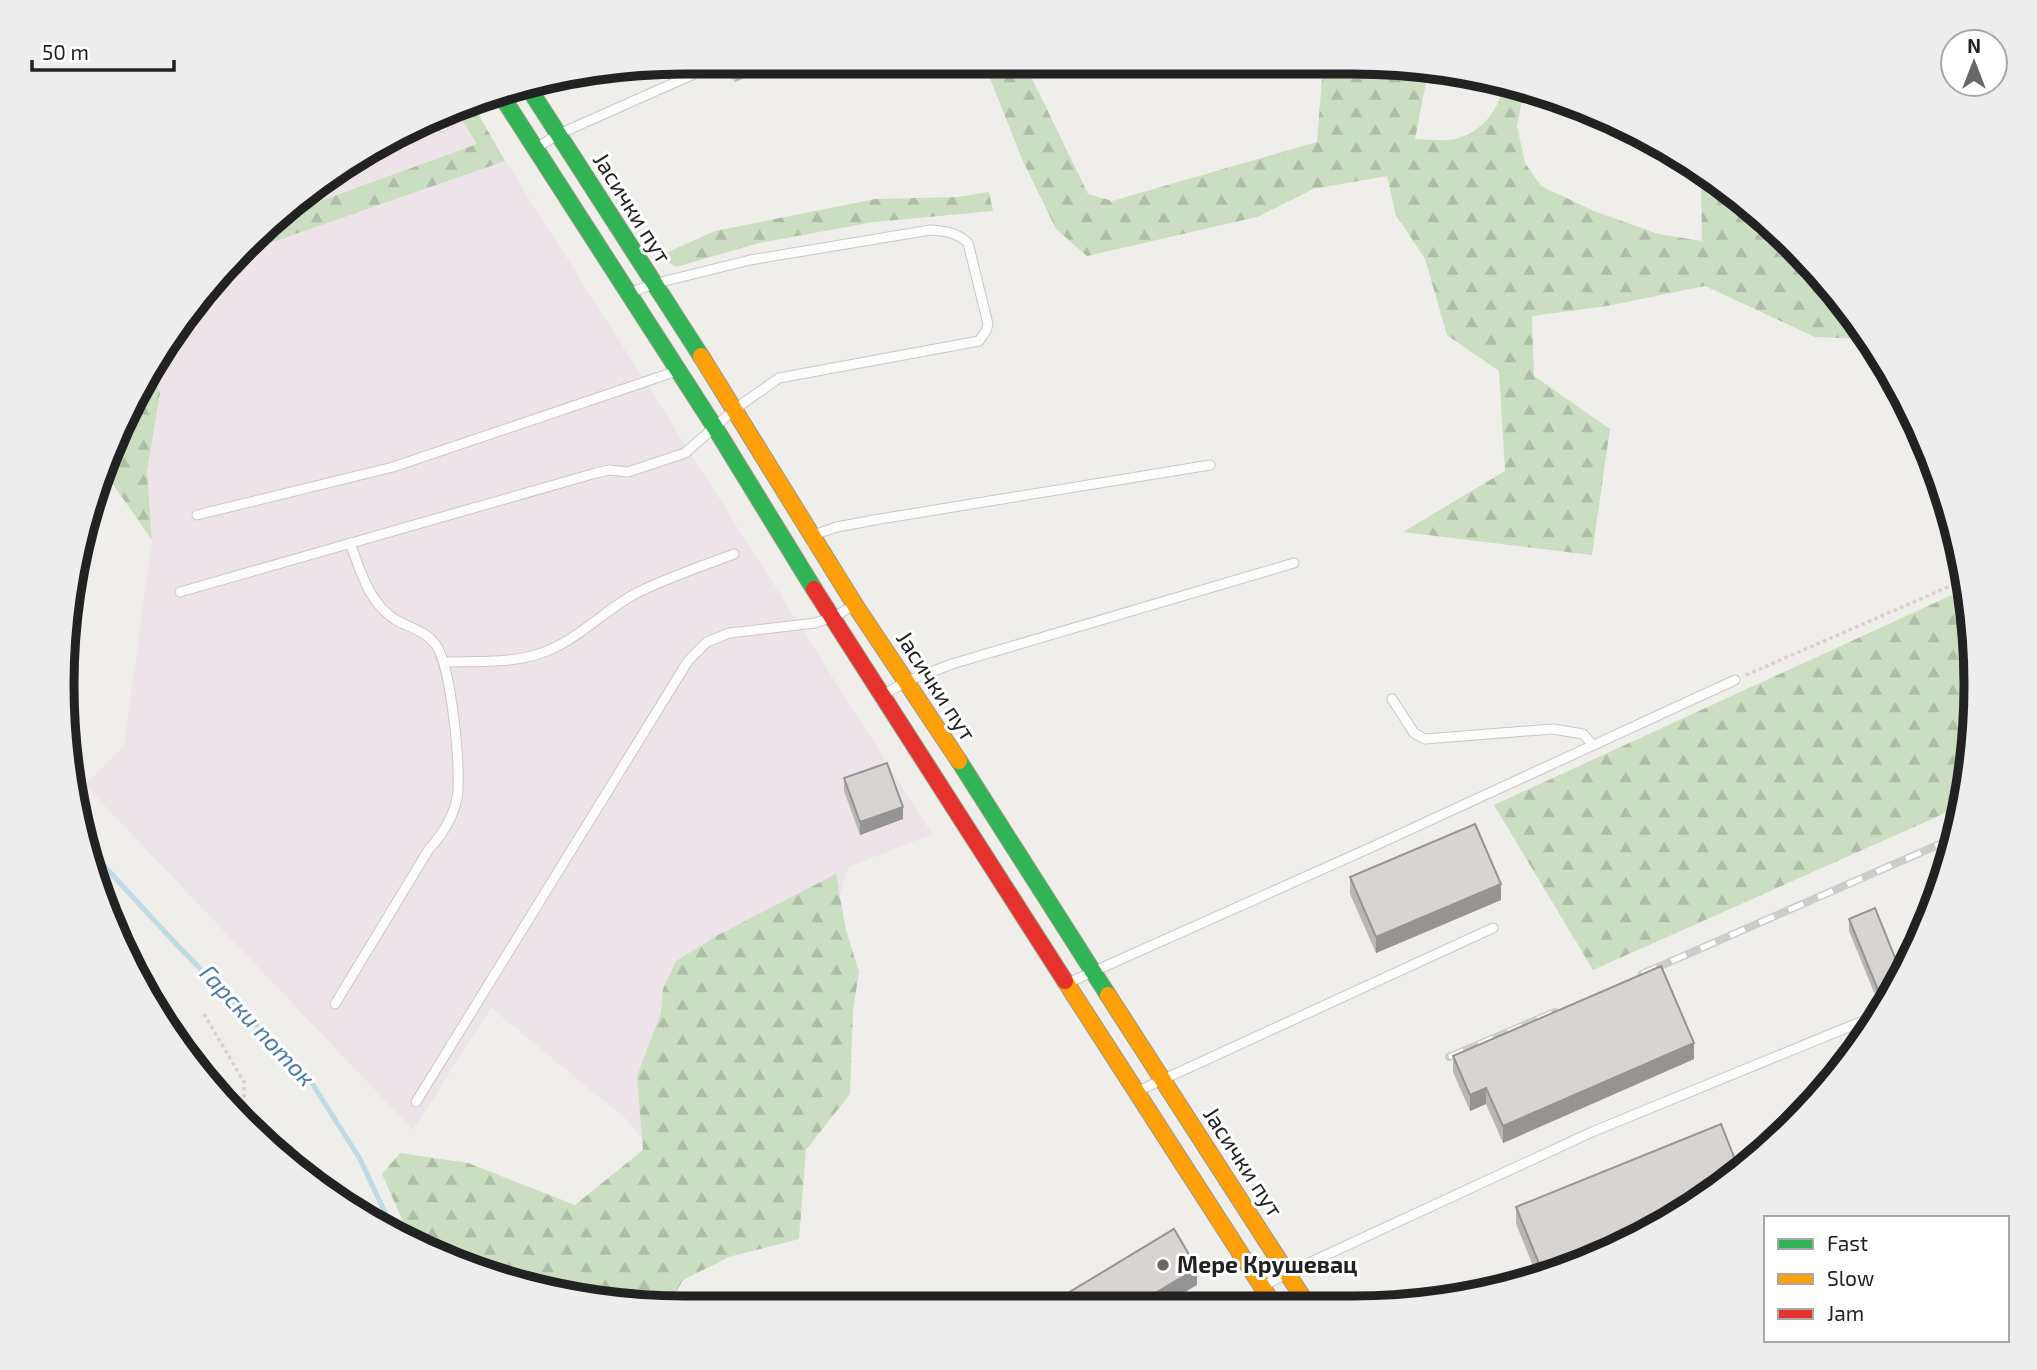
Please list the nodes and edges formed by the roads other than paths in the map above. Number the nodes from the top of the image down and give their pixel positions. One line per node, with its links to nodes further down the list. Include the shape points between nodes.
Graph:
1 (692, 74): 4 (lane)
2 (532, 93): 4 (main road, Јасички пут)
3 (505, 101): 5 (main road, Јасички пут)
4 (559, 134): 5 (lane); 6 (main road, Јасички пут)
5 (535, 148): 7 (main road, Јасички пут)
6 (653, 284): 7 (lane); 9 (main road, Јасички пут); 9 (lane, via 750,260 930,230 959,235 968,243 988,324 979,341 779,378)
7 (628, 294): 8 (main road, Јасички пут)
8 (677, 371): 10 (main road, Јасички пут); 12 (lane, via 393,467)
9 (735, 409): 10 (lane); 13 (main road, Јасички пут)
10 (714, 426): 13 (main road, Јасички пут); 14 (lane, via 685,453 628,472 596,472)
11 (1210, 465): 13 (lane, via 874,520)
12 (197, 515)
13 (800, 541): 18 (main road, Јасички пут); 19 (main road, Јасички пут)
14 (350, 543): 17 (lane); 20 (lane, via 370,596 388,614 427,636)
15 (734, 554): 20 (lane, via 633,596 547,651 509,660)
16 (1294, 563): 22 (lane)
17 (180, 592)
18 (855, 605): 19 (lane); 22 (main road, Јасички пут)
19 (834, 617): 23 (main road, Јасички пут); 33 (lane, via 729,633 707,642 688,661)
20 (445, 662): 29 (lane, via 459,770 453,813)
21 (1735, 680): 25 (lane)
22 (907, 681): 23 (lane); 27 (main road, Јасички пут)
23 (883, 695): 28 (main road, Јасички пут)
24 (1392, 699): 25 (lane, via 1414,733 1425,739 1553,729 1583,734)
25 (1593, 746): 27 (lane)
26 (1493, 928): 31 (lane)
27 (1093, 972): 28 (lane); 31 (main road, Јасички пут)
28 (1067, 983): 32 (main road, Јасички пут)
29 (335, 1004)
30 (1862, 1021): 34 (lane, via 1592,1132)
31 (1162, 1079): 32 (lane); 34 (main road, Јасички пут)
32 (1137, 1092): 35 (main road, Јасички пут)
33 (416, 1102)
34 (1287, 1273): 35 (lane); 37 (main road, Јасички пут)
35 (1262, 1287): 36 (main road, Јасички пут)
36 (1268, 1296)
37 (1302, 1296)

